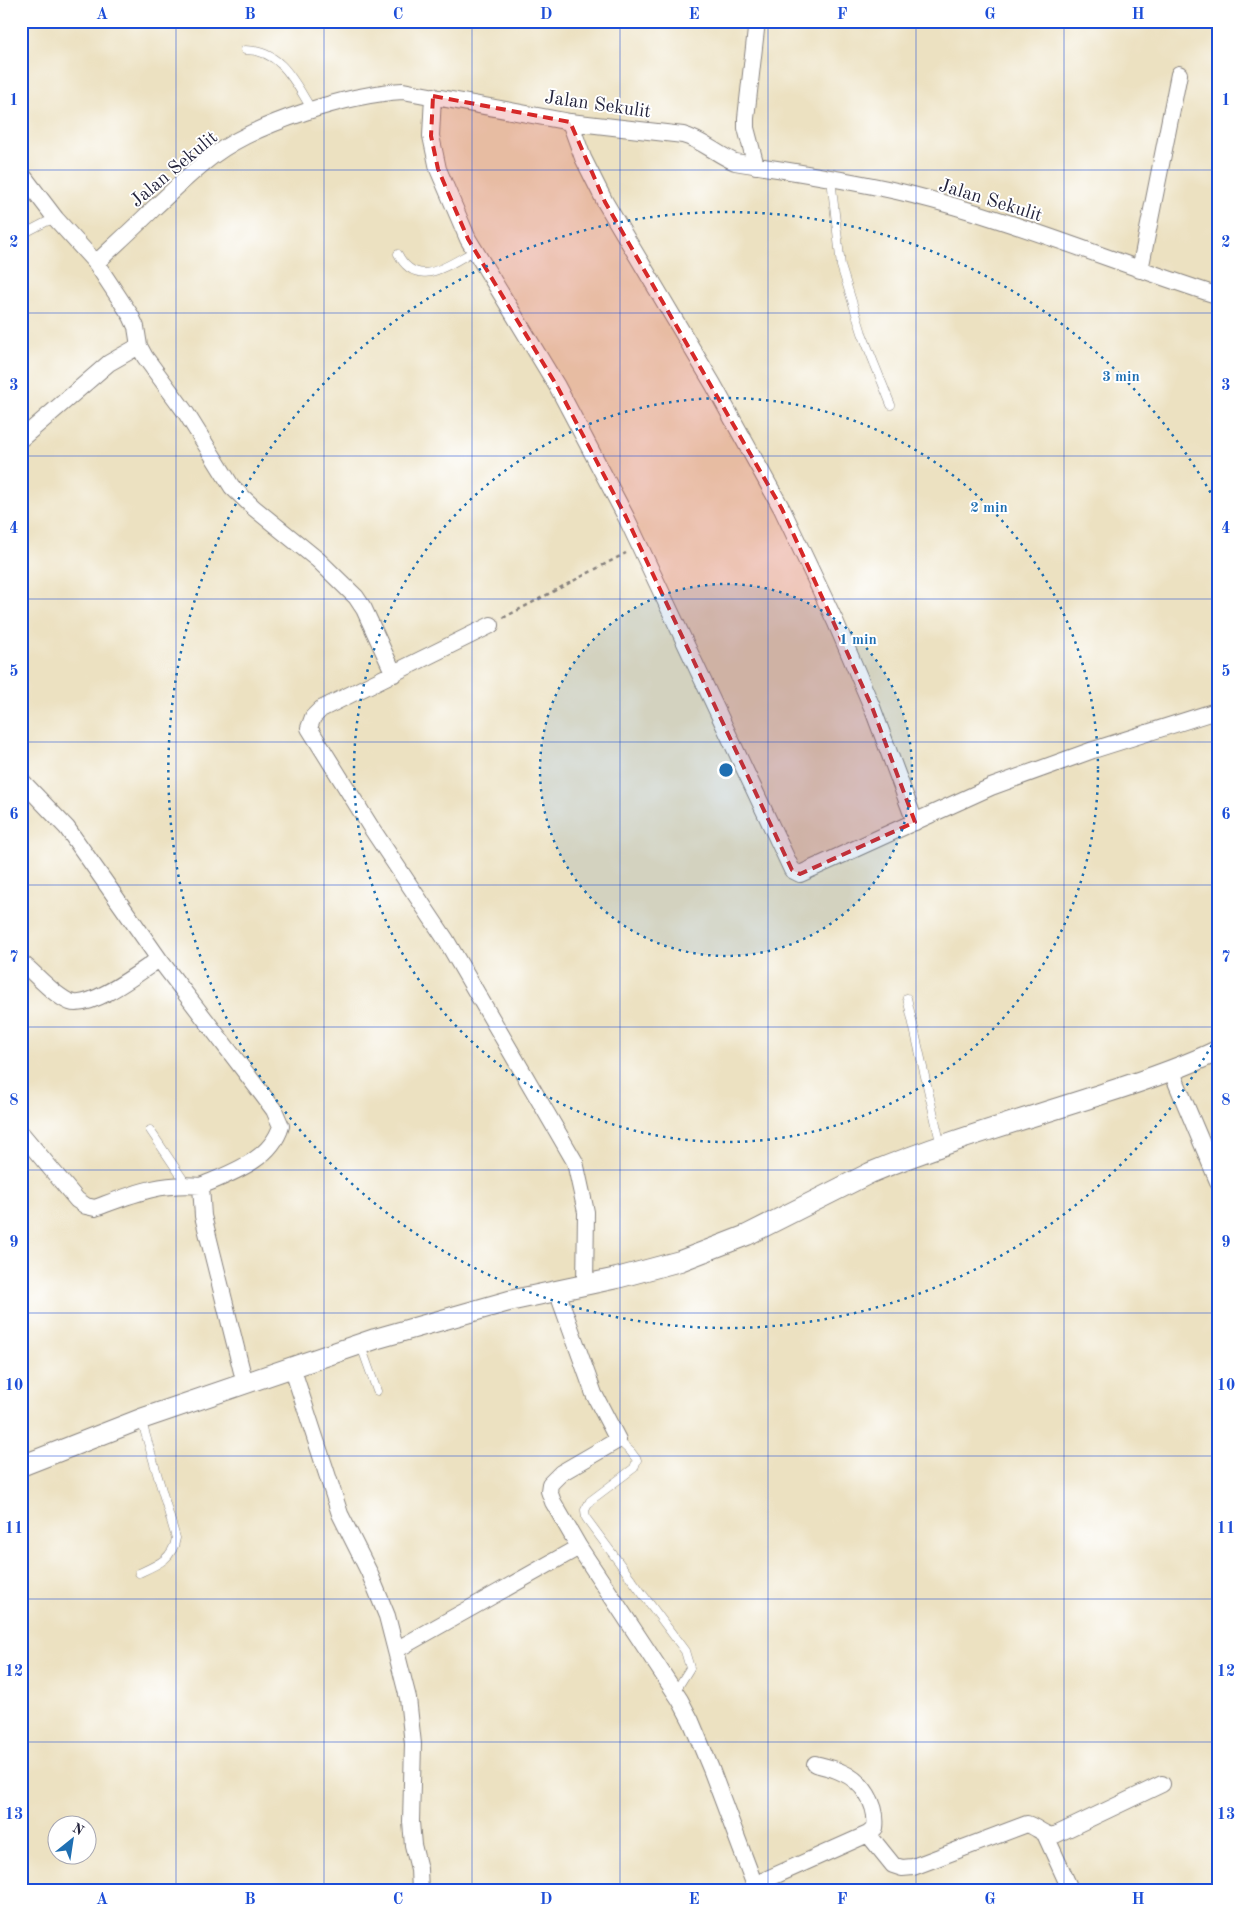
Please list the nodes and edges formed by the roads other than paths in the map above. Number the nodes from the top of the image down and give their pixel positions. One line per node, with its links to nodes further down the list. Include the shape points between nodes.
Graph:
1 (757, 21): 7 (street, via 746,118)
2 (245, 50): 5 (lane, via 262,52 278,61 288,71)
3 (1179, 74): 15 (street)
4 (433, 96): 5 (street, Jalan Sekulit, via 385,92); 6 (street, Jalan Sekulit); 12 (street, via 431,136 438,168)
5 (312, 110): 14 (street, Jalan Sekulit, via 257,130 214,154)
6 (570, 122): 7 (street, Jalan Sekulit, via 692,138 734,162); 24 (street, via 582,158 605,202 713,384 782,509 872,707)
7 (756, 166): 9 (street, Jalan Sekulit)
8 (21, 173): 10 (street)
9 (831, 179): 15 (street, Jalan Sekulit, via 952,206); 18 (lane, via 841,266 862,333)
10 (56, 219): 11 (lane); 14 (street)
11 (21, 235)
12 (474, 251): 13 (lane, via 430,274 411,270); 24 (street, via 557,386 626,517 792,870 800,874)
13 (398, 254)
14 (96, 263): 17 (street, via 131,316)
15 (1140, 270): 16 (street, Jalan Sekulit)
16 (1219, 296)
17 (138, 346): 19 (street, via 109,362); 21 (street, via 186,413 232,487 356,597)
18 (891, 405)
19 (21, 439)
20 (491, 625): 21 (street)
21 (394, 674): 35 (street, via 321,709 309,728 446,940 576,1162 586,1212)
22 (1219, 710): 24 (street, via 1055,763 991,787)
23 (21, 780): 25 (street, via 67,828)
24 (915, 822)
25 (160, 959): 26 (street, via 108,992 82,1003 71,1002 60,995); 34 (street, via 274,1110 281,1126 278,1135 260,1157 239,1169)
26 (21, 962)
27 (907, 998): 32 (lane)
28 (1219, 1050): 29 (street)
29 (1171, 1070): 32 (street); 33 (street)
30 (150, 1130): 34 (lane)
31 (21, 1133): 34 (street, via 77,1200 86,1206 95,1208 156,1187)
32 (941, 1146): 35 (street, via 870,1173 747,1236 714,1249 645,1271)
33 (1219, 1184)
34 (194, 1186): 39 (street)
35 (585, 1285): 36 (street)
36 (557, 1291): 37 (street, via 472,1311); 42 (street, via 594,1394)
37 (360, 1344): 38 (street); 40 (lane)
38 (292, 1367): 39 (street); 46 (street, via 340,1514 369,1572 387,1616)
39 (244, 1384): 41 (street)
40 (377, 1391)
41 (141, 1420): 43 (street); 45 (lane, via 176,1538 170,1556)
42 (618, 1440): 44 (street, via 561,1473 550,1484 553,1502); 47 (lane, via 637,1460 634,1468 590,1501 585,1510 586,1518 685,1652 690,1668)
43 (21, 1466)
44 (579, 1547): 46 (street); 47 (street)
45 (139, 1574)
46 (396, 1650): 53 (street, via 412,1729 412,1845 419,1869)
47 (675, 1692): 52 (street, via 705,1754)
48 (815, 1764): 50 (street, via 842,1772 866,1792 876,1818 875,1828)
49 (1162, 1784): 51 (street, via 1053,1836)
50 (868, 1834): 51 (street, via 893,1865 902,1868 927,1862 1027,1824); 52 (street)
51 (1045, 1834): 54 (street)
52 (755, 1888)
53 (420, 1891)
54 (1071, 1891)

